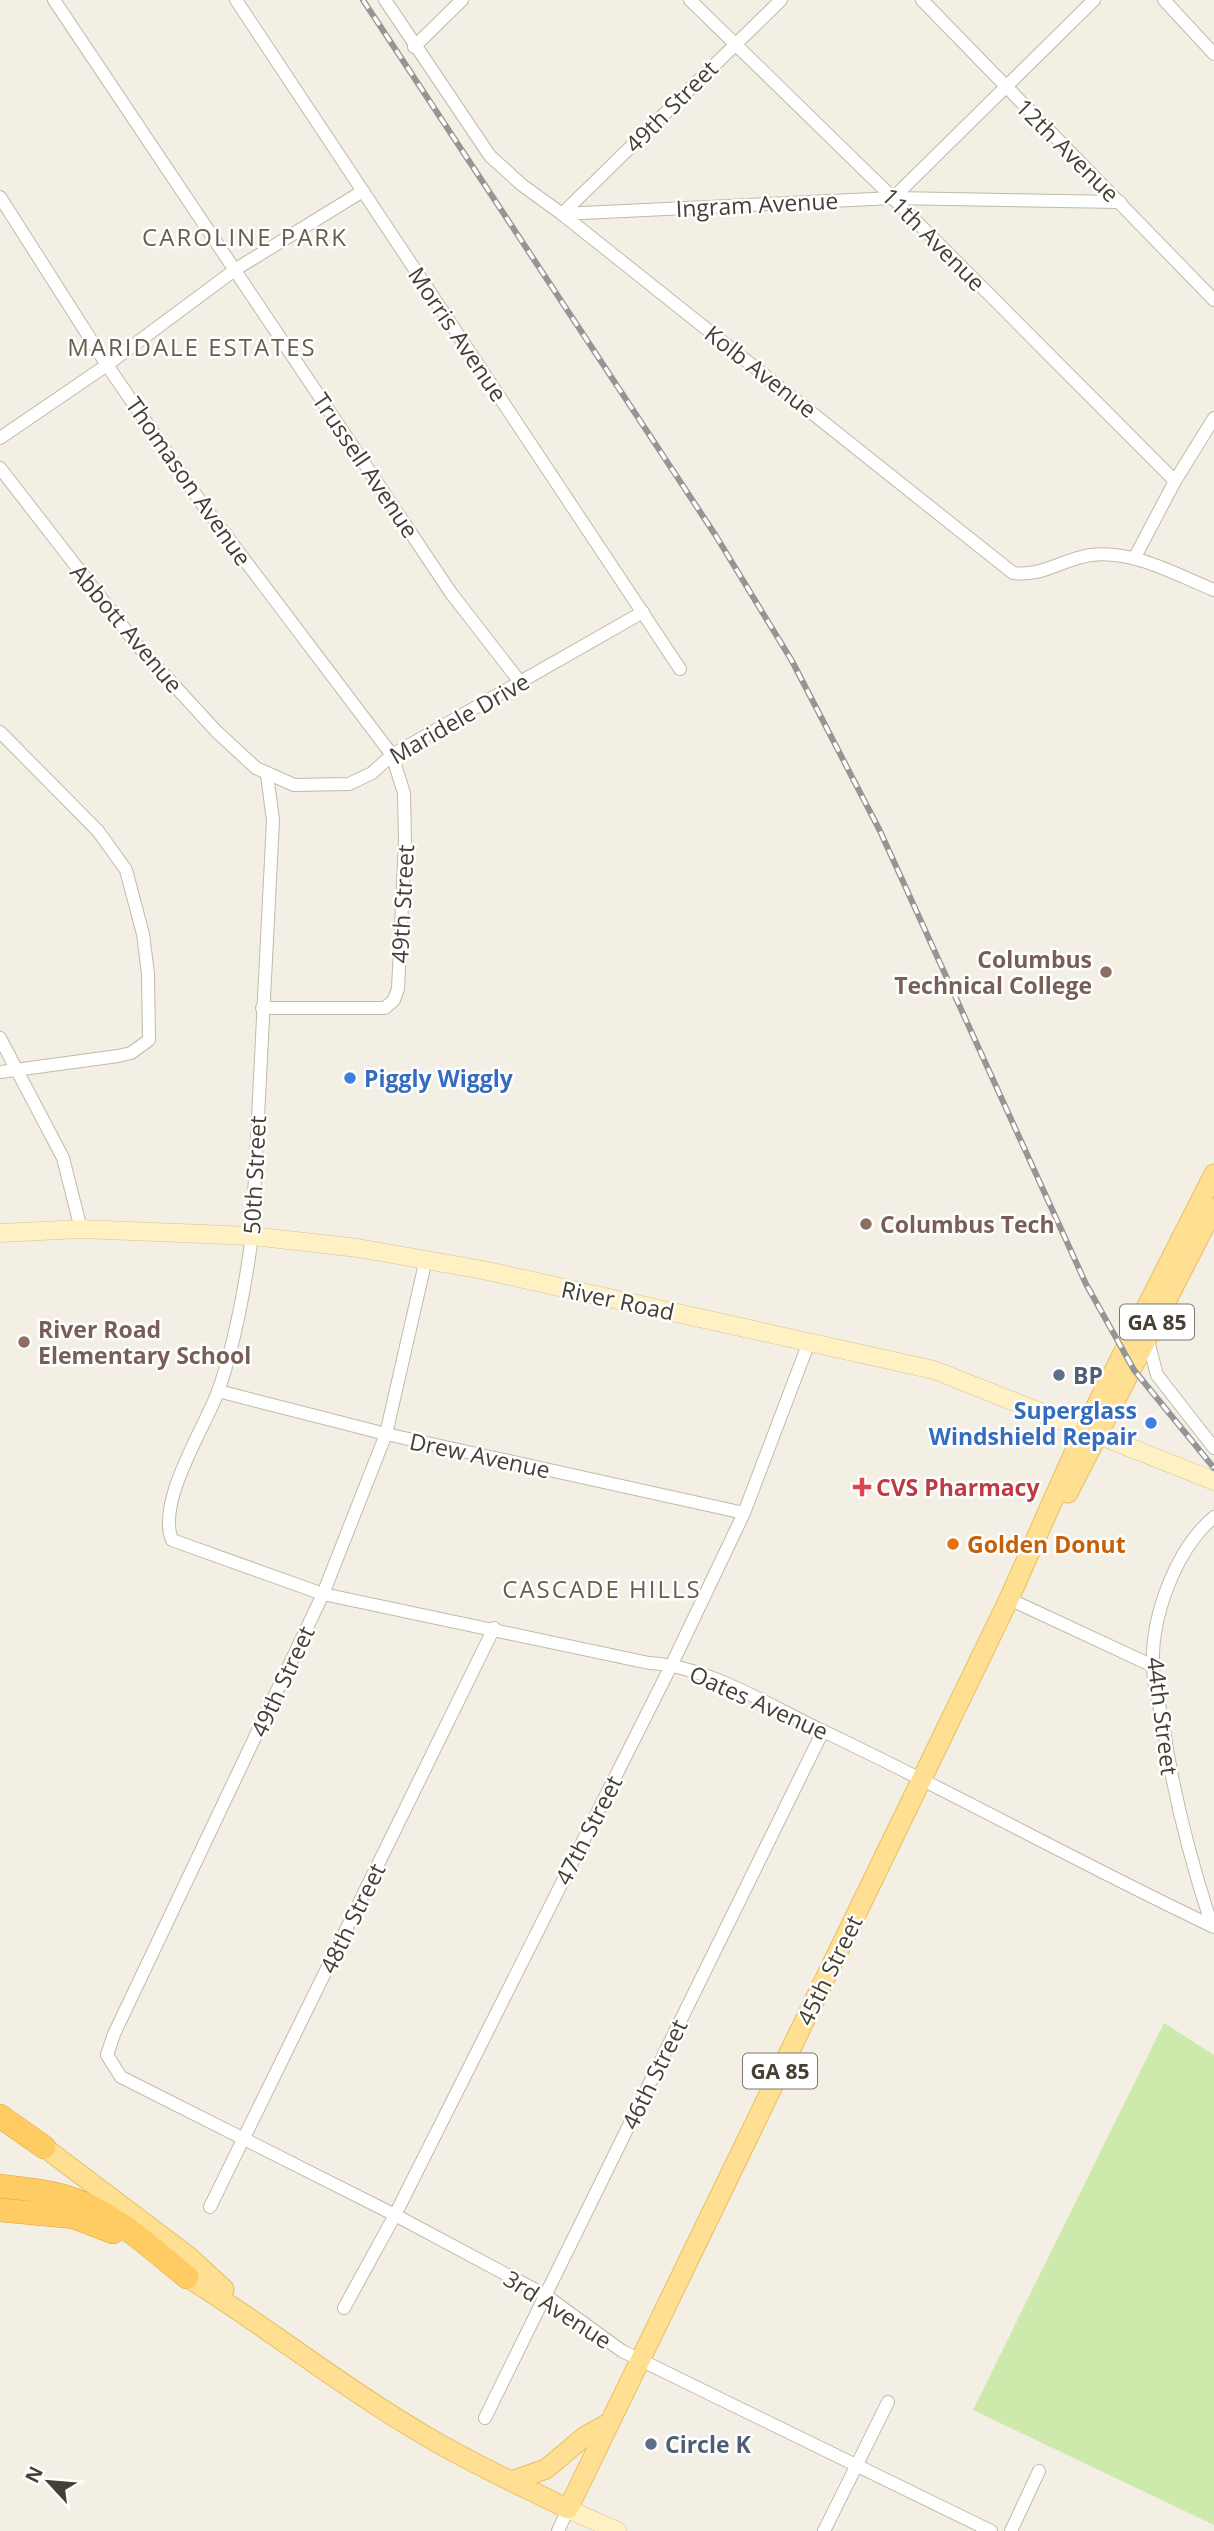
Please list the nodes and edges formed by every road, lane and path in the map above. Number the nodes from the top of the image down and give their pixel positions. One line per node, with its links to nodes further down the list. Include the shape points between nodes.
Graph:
1 (54, 0): 19 (street, Trussell Avenue)
2 (236, 0): 14 (street, Morris Avenue)
3 (384, 0): 11 (street, Kolb Avenue)
4 (462, 0): 11 (street)
5 (690, 0): 10 (street, 11th Avenue)
6 (781, 0): 10 (street, 49th Street)
7 (922, 0): 13 (street, 12th Avenue)
8 (1094, 0): 13 (street)
9 (1164, 0): 12 (street)
10 (734, 44): 16 (street, 11th Avenue); 18 (street, 49th Street)
11 (414, 47): 18 (street, Kolb Avenue, via 490,156)
12 (1214, 54)
13 (1007, 88): 16 (street); 17 (street, 12th Avenue)
14 (363, 191): 19 (street); 28 (street, Morris Avenue)
15 (0, 197): 21 (street, Thomason Avenue)
16 (894, 198): 17 (street, Ingram Avenue); 18 (street, Ingram Avenue); 25 (street, 11th Avenue)
17 (1120, 202): 20 (street, 12th Avenue)
18 (562, 214): 26 (street, Kolb Avenue, via 1013,573 1031,575 1090,555)
19 (236, 269): 21 (street); 30 (street, Trussell Avenue, via 451,593)
20 (1214, 300)
21 (107, 365): 23 (street); 32 (street, Thomason Avenue, via 200,500)
22 (1214, 418): 25 (street)
23 (0, 438)
24 (0, 468): 33 (street, Abbott Avenue, via 138,646 216,731)
25 (1175, 481): 26 (street)
26 (1135, 557): 27 (street, Kolb Avenue)
27 (1214, 590)
28 (643, 612): 29 (street, Morris Avenue); 30 (street, Maridele Drive)
29 (680, 669)
30 (520, 682): 32 (street, Maridele Drive)
31 (0, 732): 36 (street, via 98,831 126,870 148,974 149,1040 131,1053)
32 (392, 754): 33 (street, Maridele Drive, via 372,773 349,785 293,785); 34 (street, 49th Street, via 404,793 394,1000 385,1008)
33 (267, 775): 34 (street, 50th Street, via 273,820)
34 (262, 1008): 42 (street, 50th Street)
35 (0, 1038): 36 (street)
36 (17, 1069): 37 (street); 40 (street, via 63,1158)
37 (0, 1072)
38 (1214, 1174): 47 (main road, 45th Street / GA 85)
39 (1214, 1208): 45 (main road, 45th Street / GA 85)
40 (81, 1229): 41 (main road, River Road); 42 (main road, River Road)
41 (0, 1233)
42 (252, 1236): 43 (main road, River Road); 46 (street, 50th Street, via 243,1303)
43 (426, 1259): 44 (main road, River Road); 48 (street, 49th Street)
44 (809, 1342): 47 (main road, River Road, via 934,1370); 51 (street, 47th Street)
45 (1148, 1342): 47 (main road, 45th Street / GA 85); 49 (street, via 1157,1375)
46 (218, 1391): 48 (street, Drew Avenue); 53 (street, 50th Street, via 197,1430 170,1510 167,1528 172,1540)
47 (1092, 1431): 50 (main road, River Road); 55 (main road, 45th Street / GA 85)
48 (386, 1434): 51 (street, Drew Avenue); 54 (street, 49th Street)
49 (1214, 1448)
50 (1214, 1481)
51 (744, 1513): 57 (street, 47th Street)
52 (1214, 1517): 58 (street, 44th Street, via 1198,1531 1173,1578 1157,1620)
53 (191, 1547): 54 (street, Oates Avenue)
54 (323, 1594): 56 (street, Oates Avenue); 62 (street, 49th Street, via 114,2034 107,2056)
55 (1009, 1599): 58 (street); 60 (main road, 45th Street / GA 85)
56 (494, 1628): 57 (street, Oates Avenue, via 649,1663); 65 (street, 48th Street)
57 (672, 1664): 59 (street, Oates Avenue); 70 (street, 47th Street)
58 (1153, 1666): 61 (street, 44th Street, via 1168,1767 1191,1863)
59 (824, 1731): 60 (street, Oates Avenue); 72 (street, 46th Street)
60 (922, 1779): 61 (street, Oates Avenue); 75 (main road, 45th Street / GA 85)
61 (1213, 1926)
62 (128, 2081): 65 (street, 3rd Avenue)
63 (0, 2116): 66 (highway)
64 (0, 2130): 66 (highway)
65 (243, 2140): 68 (street, 48th Street); 70 (street, 3rd Avenue)
66 (44, 2147): 74 (main road, via 188,2256)
67 (0, 2186): 71 (highway, via 47,2192 91,2206)
68 (210, 2207)
69 (0, 2210): 71 (highway, via 51,2214 93,2224 131,2241)
70 (394, 2215): 72 (street, 3rd Avenue); 73 (street, 47th Street)
71 (187, 2277): 74 (main road)
72 (545, 2295): 75 (street, 3rd Avenue); 77 (street, 46th Street)
73 (344, 2308)
74 (261, 2323): 82 (main road, via 334,2379 431,2440)
75 (640, 2360): 78 (main road, 45th Street / GA 85); 80 (street, 3rd Avenue)
76 (888, 2402): 80 (street)
77 (485, 2418)
78 (607, 2424): 79 (main road); 84 (main road, 45th Street / GA 85)
79 (591, 2436): 82 (main road, via 546,2469); 83 (main road, via 548,2485)
80 (856, 2463): 87 (street); 88 (street, 3rd Avenue)
81 (1039, 2471): 89 (street)
82 (512, 2481): 83 (main road)
83 (535, 2493): 84 (main road)
84 (568, 2509): 85 (street, 45th Street); 86 (main road)
85 (558, 2531)
86 (617, 2531)
87 (824, 2531)
88 (991, 2531)
89 (1011, 2531)

